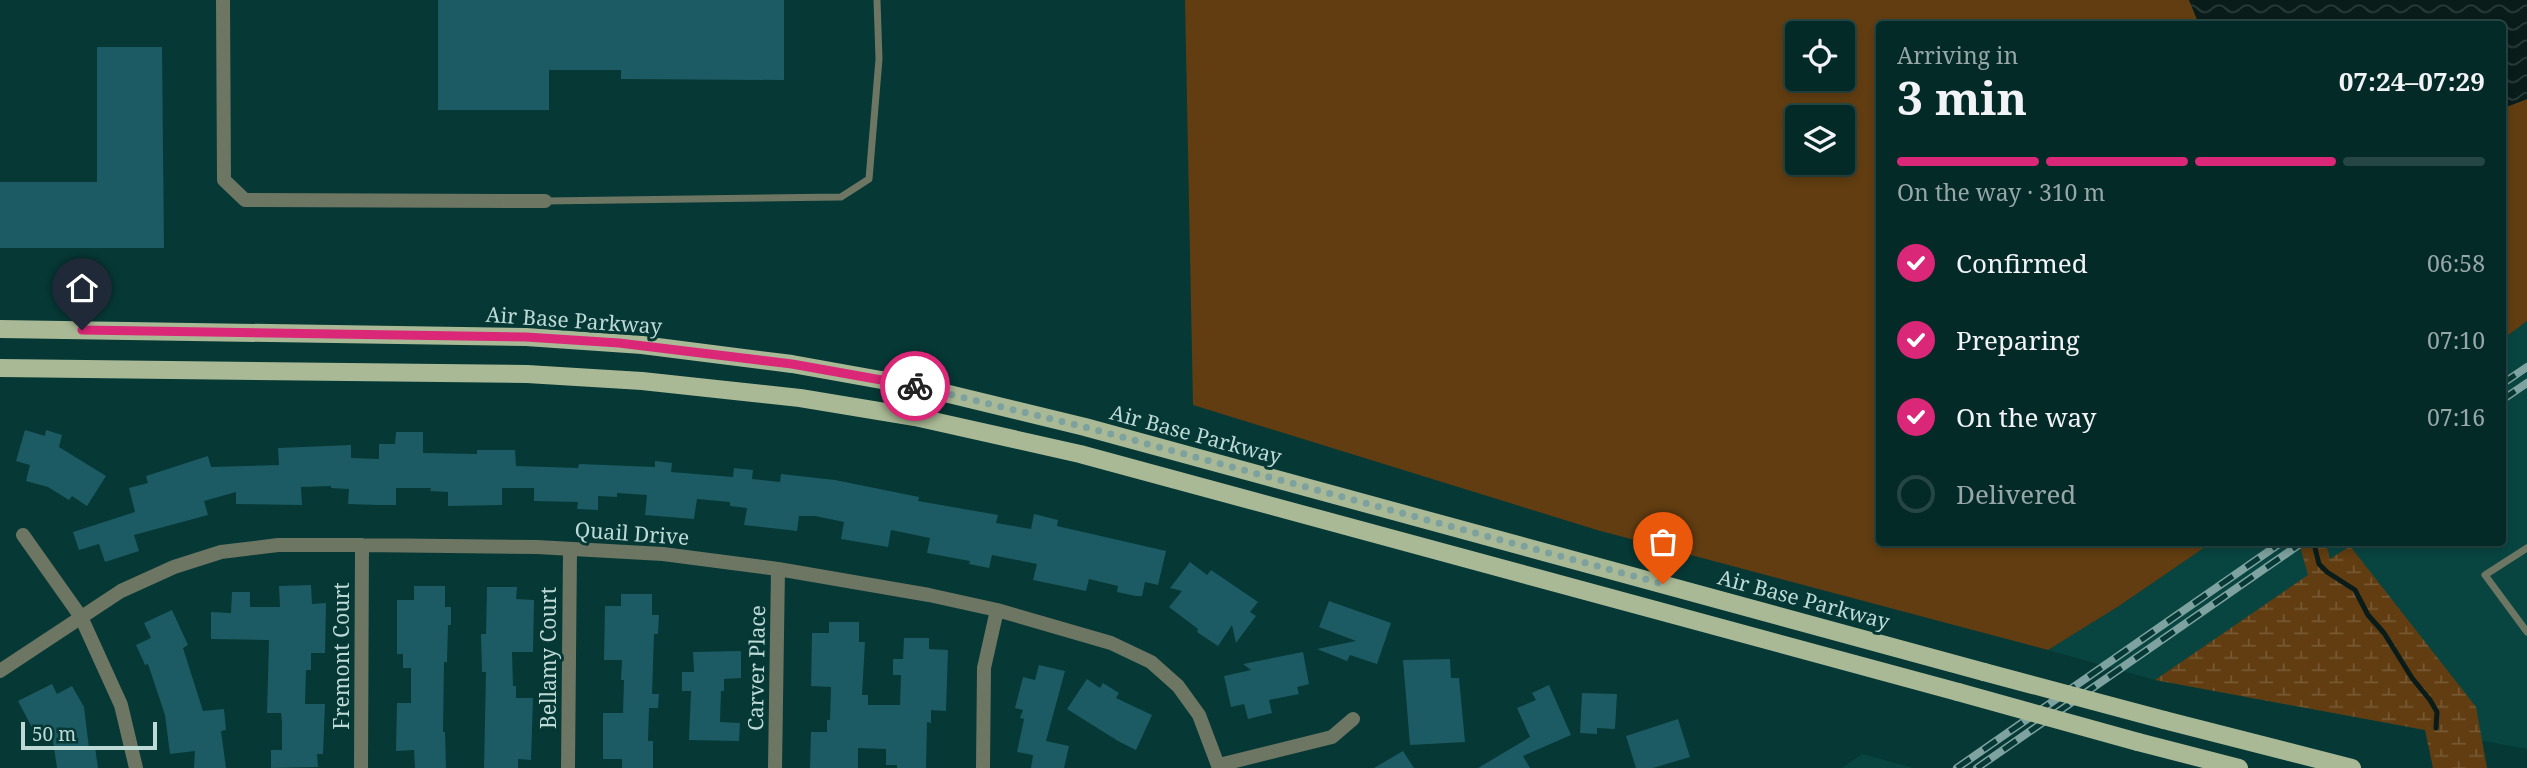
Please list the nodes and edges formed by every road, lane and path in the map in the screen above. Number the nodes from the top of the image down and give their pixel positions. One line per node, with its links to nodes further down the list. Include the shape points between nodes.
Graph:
1 (223, 0): 3 (street, via 224,180 246,200)
2 (877, 0): 3 (lane, via 879,59 869,179 841,197)
3 (545, 201)
4 (0, 329): 23 (main road, Air Base Parkway, bridge, via 526,337 642,345 792,364 920,387 1085,427)
5 (0, 368): 22 (main road, bridge, via 527,374 642,381 813,400 915,417 1080,454)
6 (23, 535): 12 (street)
7 (362, 545): 9 (street, Quail Drive); 12 (street, Quail Drive, via 278,545 221,552 174,567); 18 (street, Fremont Court)
8 (2527, 548): 13 (lane, via 2485,575)
9 (570, 549): 10 (street, Quail Drive, via 663,554); 19 (street, Bellamy Court)
10 (778, 569): 11 (street, Quail Drive); 20 (street, Carver Place)
11 (997, 610): 16 (street, Quail Drive, via 1111,643 1151,662 1178,686 1199,715); 21 (street, via 984,668)
12 (81, 617): 14 (street, Quail Drive); 17 (street, via 121,705)
13 (2527, 632)
14 (0, 671)
15 (1353, 719): 16 (street, via 1332,737)
16 (1219, 767)
17 (136, 768)
18 (361, 768)
19 (568, 768)
20 (775, 768)
21 (983, 768)
22 (2239, 768)
23 (2352, 768)

